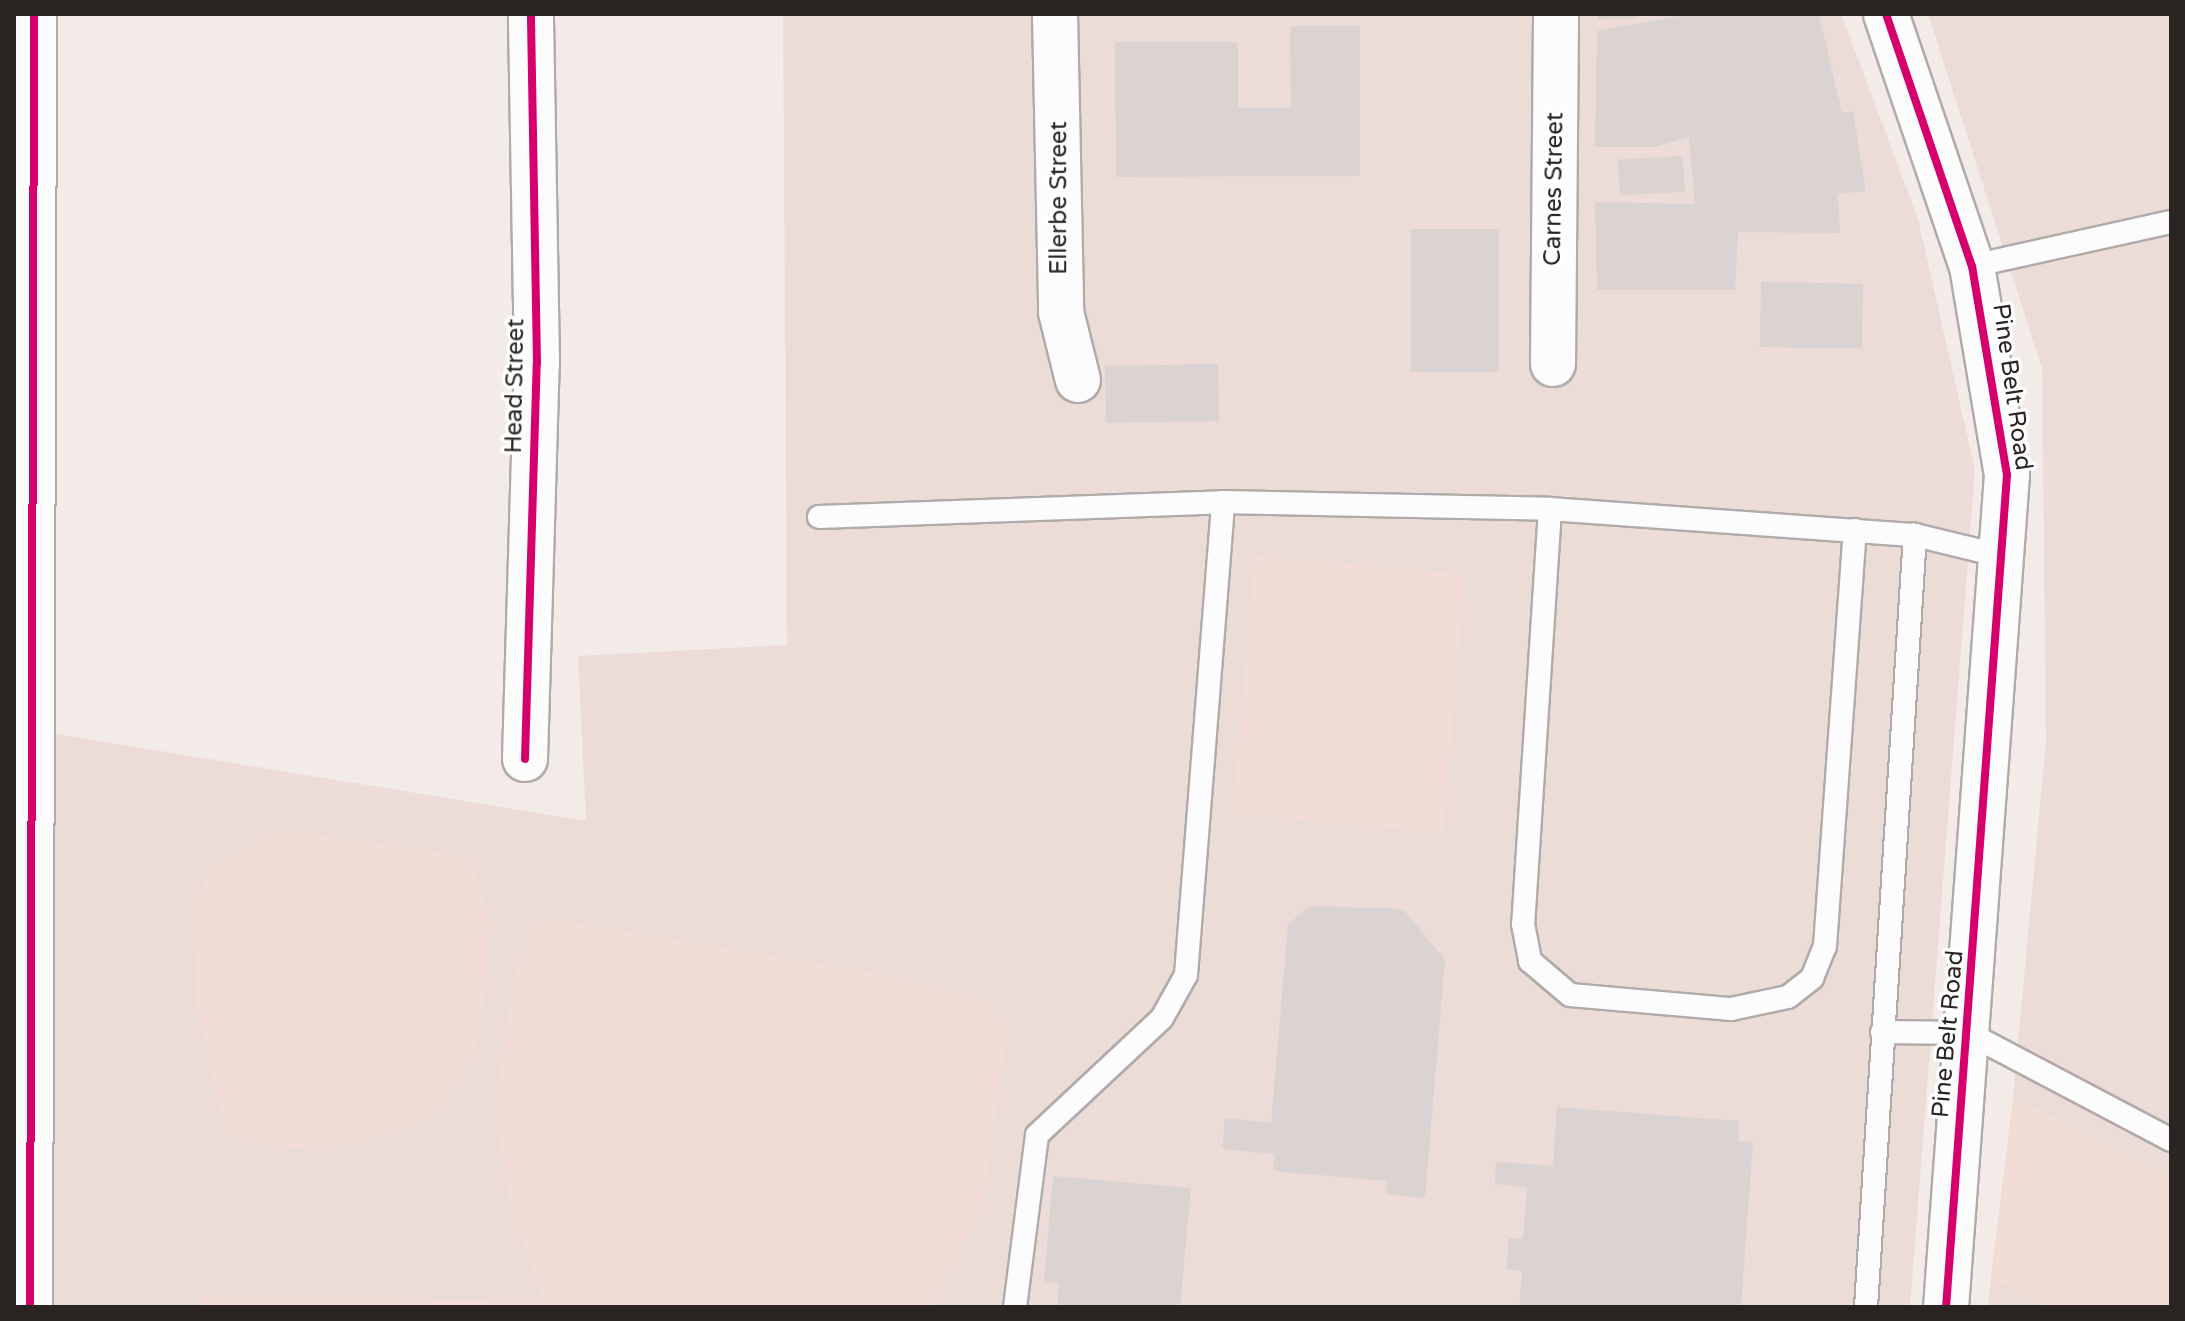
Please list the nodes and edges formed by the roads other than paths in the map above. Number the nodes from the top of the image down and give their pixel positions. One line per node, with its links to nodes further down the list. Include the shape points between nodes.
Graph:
1 (34, 14): 6 (street)
2 (531, 14): 17 (street, Head Street, via 537,363)
3 (1055, 14): 10 (street, Ellerbe Street, via 1061,312)
4 (1556, 14): 9 (street, Carnes Street)
5 (1886, 14): 8 (street, Pine Belt Road)
6 (24, 196): 18 (street)
7 (2171, 222): 8 (lane)
8 (1972, 266): 16 (street, Pine Belt Road, via 2000,413)
9 (1553, 364)
10 (1078, 380)
11 (1223, 502): 12 (lane); 13 (lane); 23 (lane, via 1186,975 1162,1018 1037,1135)
12 (1550, 509): 14 (lane); 14 (lane, via 1523,924 1530,961 1570,995 1717,1008 1788,997 1819,965)
13 (819, 517)
14 (1855, 530): 15 (lane)
15 (1915, 535): 16 (lane); 19 (lane)
16 (2006, 557): 20 (street, Pine Belt Road)
17 (525, 759)
18 (23, 822): 22 (street)
19 (1882, 1032): 20 (lane); 24 (lane)
20 (1968, 1033): 21 (lane); 25 (street, Pine Belt Road)
21 (2171, 1140)
22 (30, 1307)
23 (1015, 1307)
24 (1866, 1307)
25 (1946, 1307)

